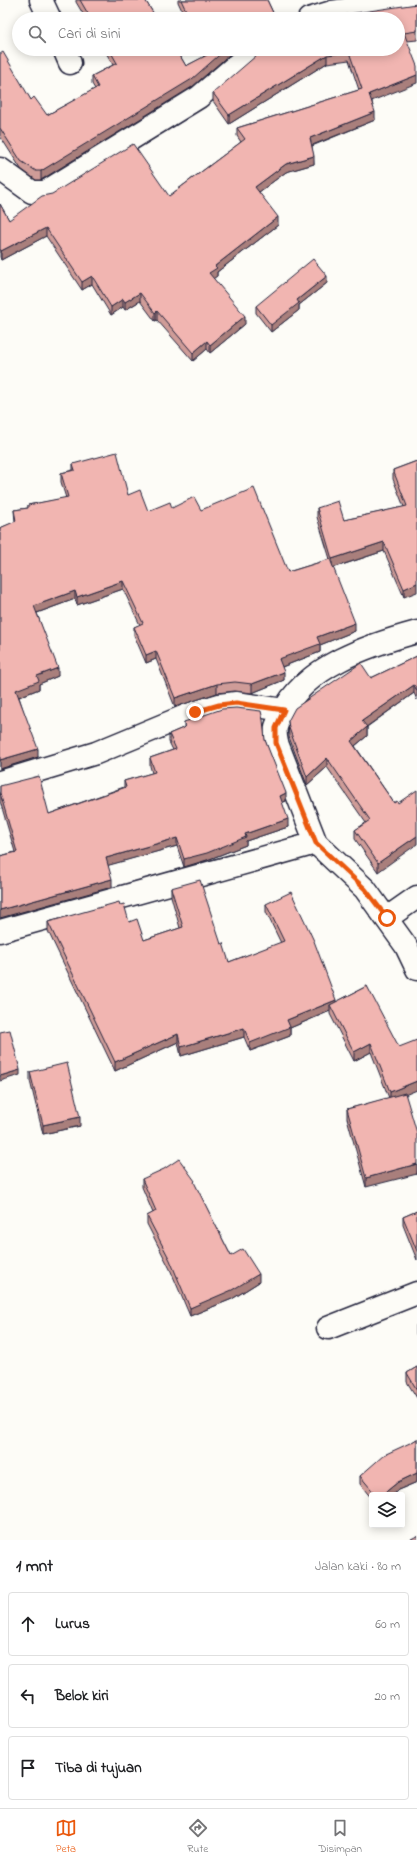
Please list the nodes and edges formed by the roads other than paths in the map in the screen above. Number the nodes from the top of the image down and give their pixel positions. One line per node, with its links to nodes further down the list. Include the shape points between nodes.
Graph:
1 (42, 0): 3 (street)
2 (417, 0): 4 (street)
3 (47, 12)
4 (332, 12)
5 (247, 56): 6 (street, via 199,97 45,192 32,192)
6 (0, 169)
7 (417, 632): 8 (street, via 394,638 317,673 300,687)
8 (284, 710): 9 (street, via 236,703 219,705 195,712 96,753); 10 (street, via 276,728 276,743)
9 (0, 782)
10 (316, 843): 12 (street, via 365,889); 13 (street)
11 (417, 898): 12 (street)
12 (387, 918): 14 (street, via 406,946)
13 (0, 931)
14 (417, 969)
15 (417, 1293): 16 (street)
16 (328, 1328)

